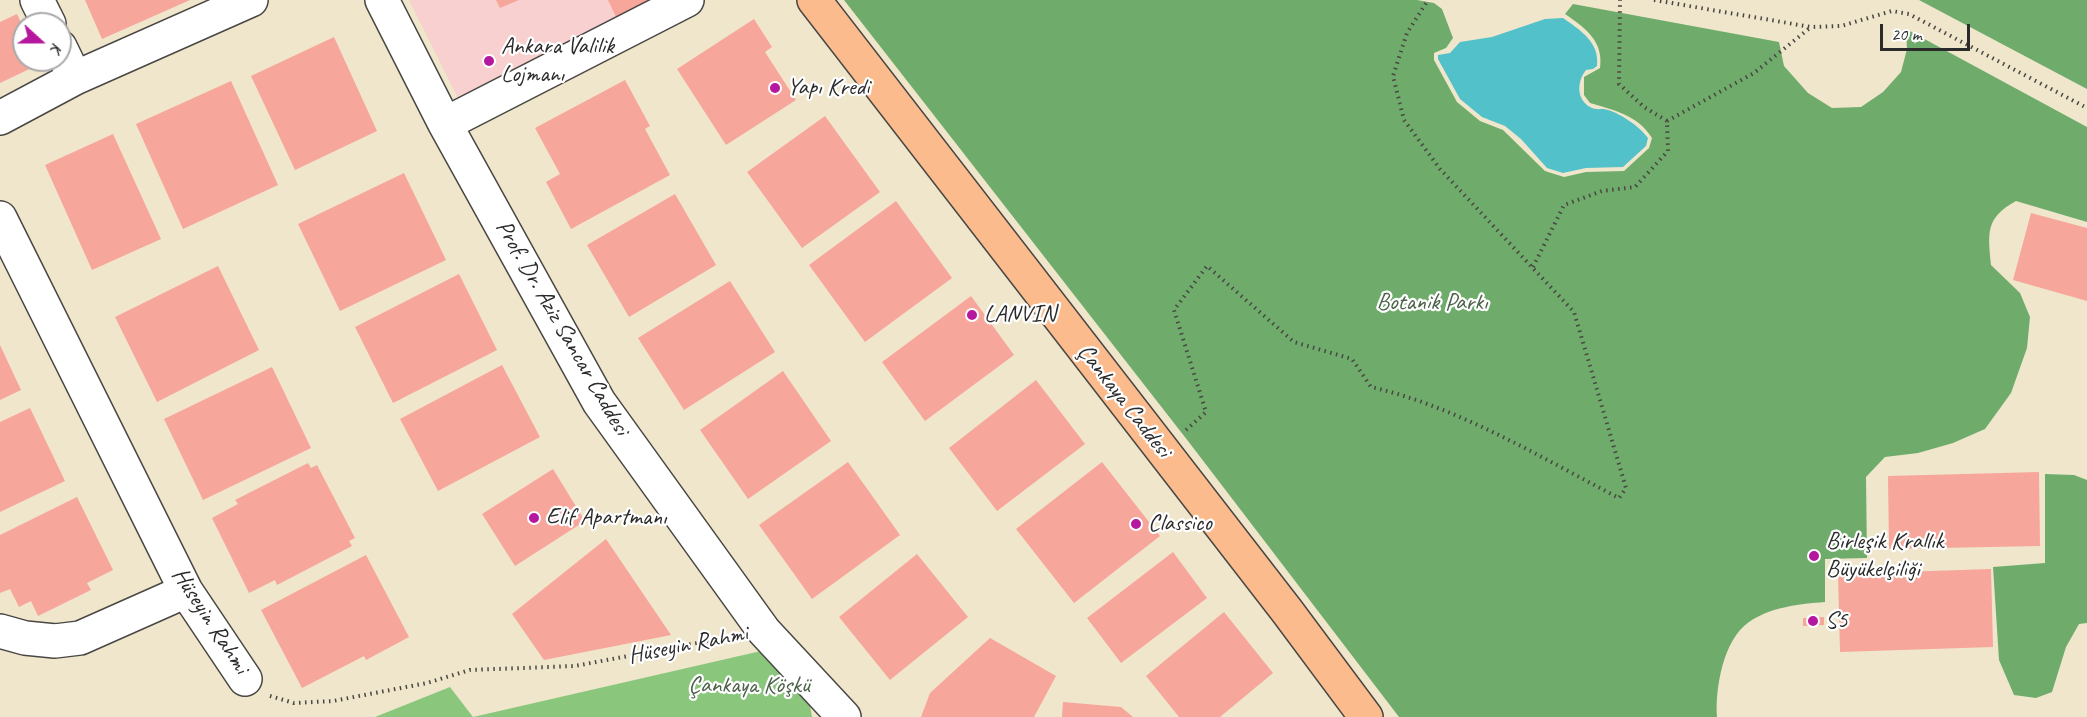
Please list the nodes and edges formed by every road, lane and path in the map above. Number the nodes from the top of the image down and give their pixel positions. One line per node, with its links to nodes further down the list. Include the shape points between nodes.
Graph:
1 (251, 0): 10 (street)
2 (382, 0): 14 (street, Prof. Dr. Aziz Sancar Caddesi)
3 (687, 0): 14 (street)
4 (814, 0): 17 (main road, Çankaya Caddesi)
5 (1428, 0): 16 (path, via 1407,33 1393,76 1404,120 1440,169)
6 (1620, 0): 13 (path, via 1619,84)
7 (1654, 0): 8 (path)
8 (1811, 27): 11 (path, via 1841,27 1892,11 1909,14); 13 (path, via 1754,73)
9 (72, 72): 10 (street)
10 (75, 78): 12 (street)
11 (2087, 108)
12 (0, 117)
13 (1667, 121): 16 (path, via 1668,151 1642,180 1635,187 1602,191 1564,205)
14 (445, 124): 20 (street, Prof. Dr. Aziz Sancar Caddesi, via 599,402)
15 (0, 218): 18 (street, Hüseyin Rahmi)
16 (1533, 267): 17 (path, via 1575,312 1626,488 1619,498 1474,425 1402,394 1371,387 1352,359 1294,342 1207,266 1174,310 1206,412)
17 (1163, 451): 23 (main road, Çankaya Caddesi)
18 (186, 591): 19 (street, via 80,638 55,641); 21 (street, Hüseyin Rahmi)
19 (0, 631)
20 (764, 631): 21 (path, Hüseyin Rahmi, via 574,666 470,670 427,683 333,701 294,703 274,699); 22 (street, Prof. Dr. Aziz Sancar Caddesi)
21 (245, 679)
22 (844, 717)
23 (1366, 717)

